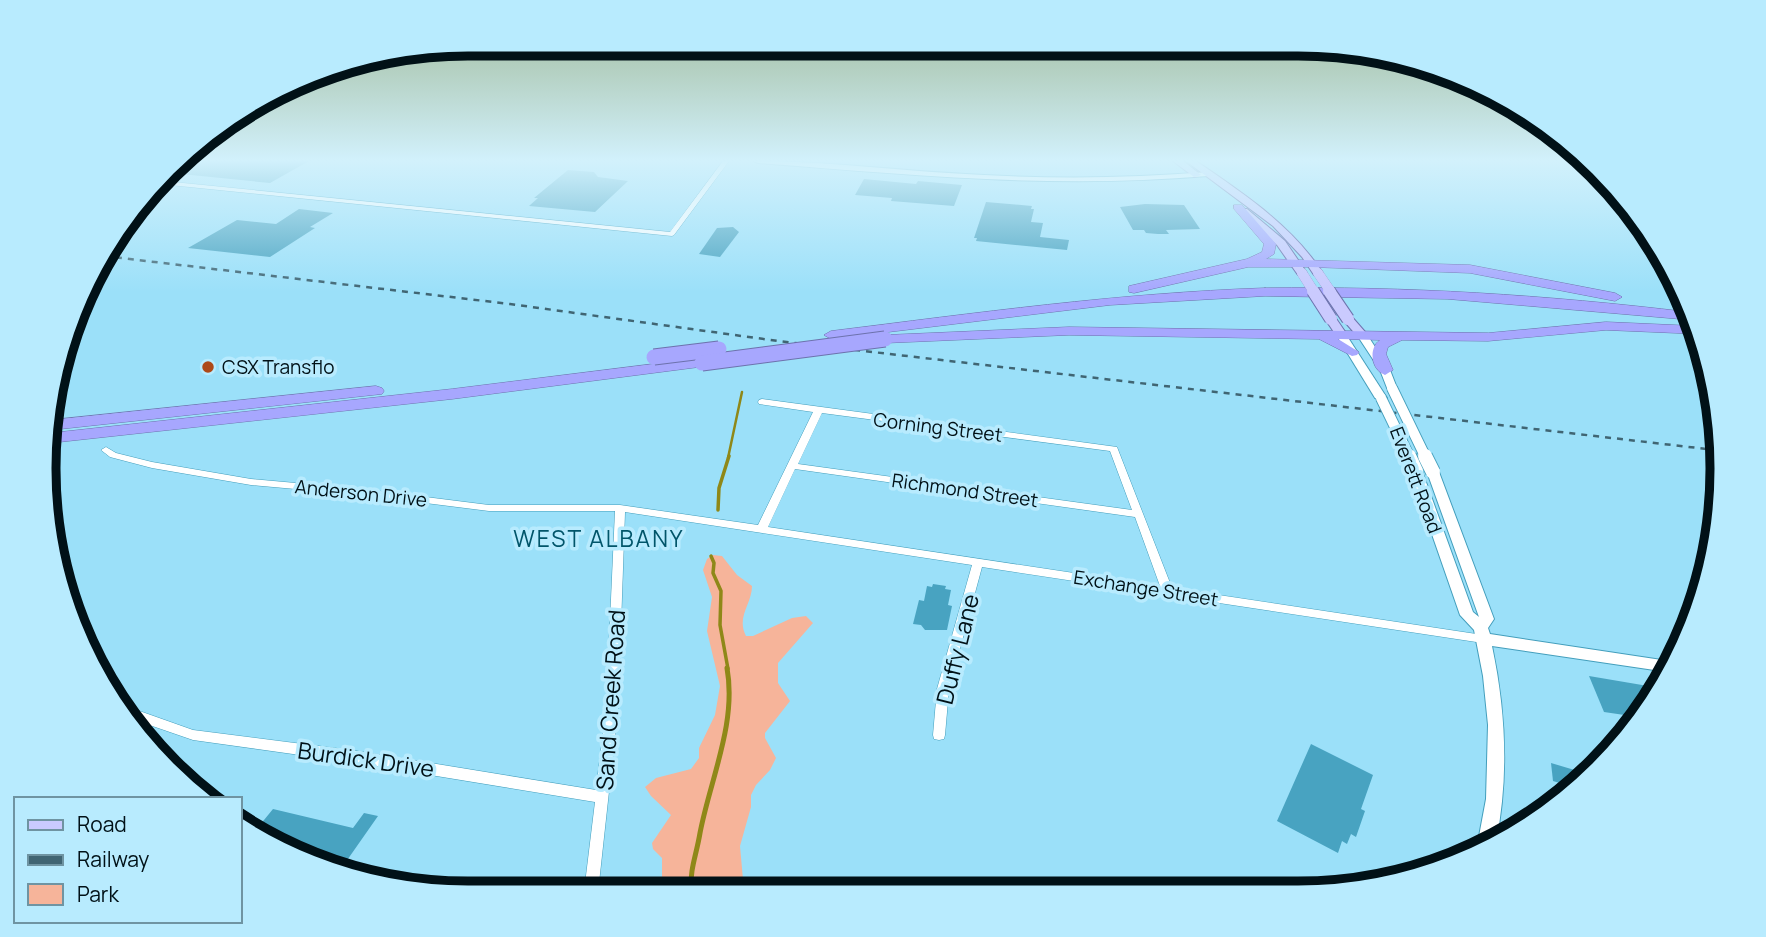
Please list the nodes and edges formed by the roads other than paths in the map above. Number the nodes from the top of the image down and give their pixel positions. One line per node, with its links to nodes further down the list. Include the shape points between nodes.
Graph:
1 (379, 205): 2 (street, via 671,234)
2 (693, 205)
3 (1248, 205): 5 (main road, via 1284,229)
4 (1238, 206): 5 (main road); 6 (highway, via 1268,239 1270,251)
5 (1307, 268): 6 (highway, via 1248,263); 7 (highway, via 1470,269); 12 (main road, bridge); 14 (main road, bridge)
6 (1213, 270): 10 (highway, via 1125,291)
7 (1678, 308)
8 (1680, 315): 10 (highway, via 1516,298 1314,291 1136,299)
9 (1684, 324): 16 (highway, via 1479,305 1282,301 1144,308)
10 (911, 325): 23 (highway, bridge)
11 (1686, 329): 15 (highway, via 1606,326 1506,336)
12 (1362, 335): 14 (highway); 15 (highway); 18 (street, Everett Road)
13 (1308, 336): 14 (highway); 16 (highway, via 1069,331); 17 (highway)
14 (1342, 336): 17 (street, Everett Road)
15 (1415, 336): 18 (highway, via 1390,338 1381,345)
16 (885, 340): 22 (highway, bridge)
17 (1352, 352): 33 (street, Everett Road, bridge, via 1381,398 1416,471 1467,615)
18 (1385, 370): 19 (street, Everett Road)
19 (1391, 388): 33 (street, Everett Road, bridge, via 1433,472 1487,619)
20 (762, 402): 21 (street, Corning Street)
21 (818, 411): 27 (street); 29 (street, Corning Street, via 1114,449)
22 (198, 423): 24 (highway); 25 (highway)
23 (59, 424)
24 (58, 437)
25 (57, 443)
26 (106, 450): 28 (street, Anderson Drive, via 133,461 234,480 489,508)
27 (793, 466): 29 (street, Richmond Street); 30 (street)
28 (620, 508): 30 (street, Exchange Street); 37 (street, Sand Creek Road, via 617,636)
29 (1138, 514): 32 (street)
30 (762, 529): 31 (street, Exchange Street)
31 (978, 563): 32 (street, Exchange Street); 36 (street, Duffy Lane, via 943,689)
32 (1168, 592): 33 (street, Exchange Street)
33 (1481, 633): 34 (street, Exchange Street); 38 (street, Everett Road, via 1493,687 1496,729 1496,782)
34 (1660, 665)
35 (138, 715): 37 (street, Burdick Drive, via 193,735)
36 (939, 735)
37 (603, 797): 39 (street, Sand Creek Road)
38 (1488, 834)
39 (592, 881)

